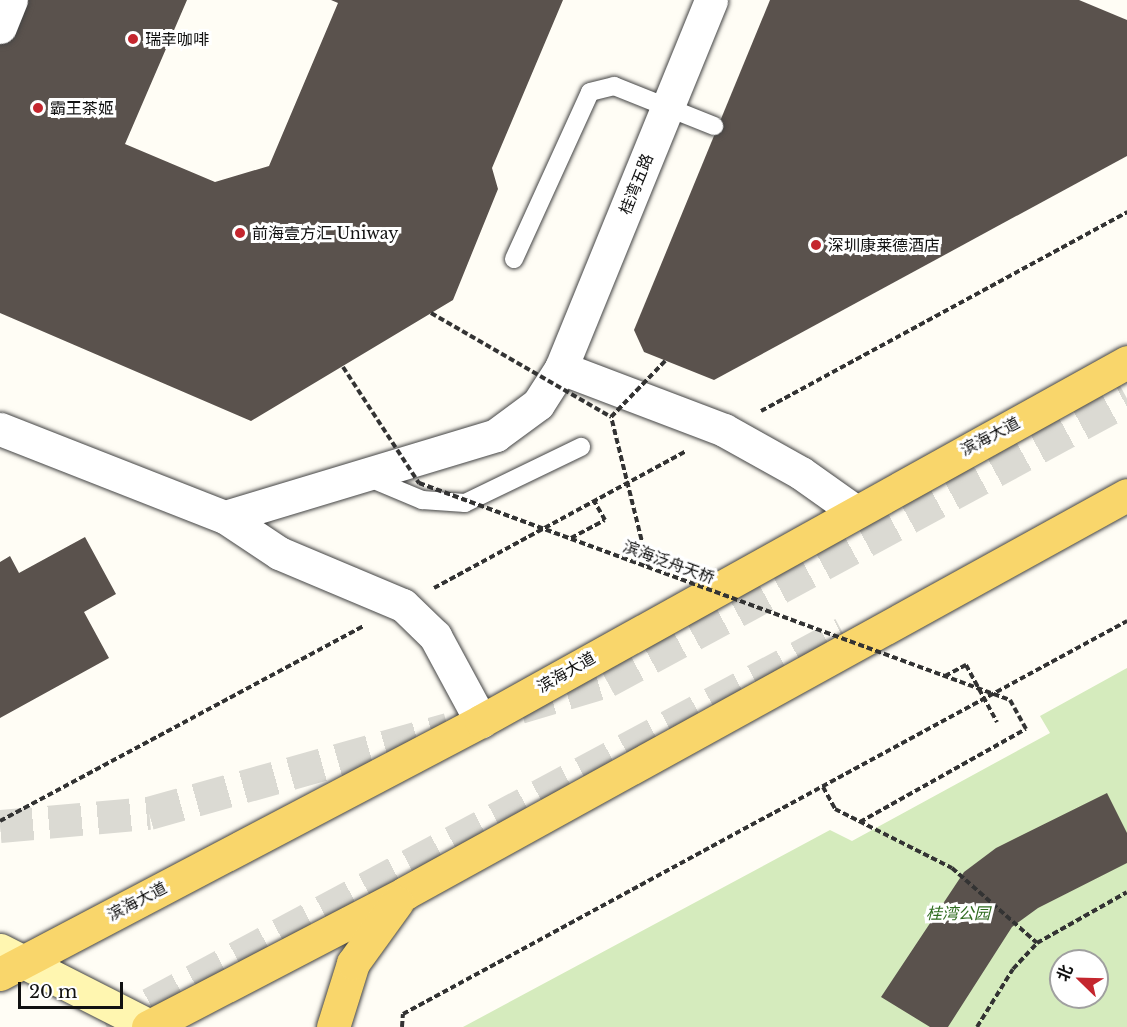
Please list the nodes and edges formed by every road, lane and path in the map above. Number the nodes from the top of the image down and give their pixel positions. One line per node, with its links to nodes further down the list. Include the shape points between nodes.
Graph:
1 (11, 0): 3 (street)
2 (711, 0): 4 (street, 桂湾五路)
3 (0, 27)
4 (667, 107): 5 (lane); 7 (lane, via 614,86 590,92); 12 (street, 桂湾五路)
5 (714, 126)
6 (1127, 212): 15 (path)
7 (514, 259)
8 (431, 313): 13 (path, bridge)
9 (665, 361): 13 (path, bridge)
10 (1127, 362): 20 (main road, 滨海大道)
11 (343, 367): 22 (path, 滨海泛舟天桥, bridge, via 419,483)
12 (561, 368): 15 (street); 17 (street, 桂湾五路, via 538,404 504,430)
13 (611, 417): 23 (path, bridge)
14 (0, 429): 21 (street)
15 (724, 430): 19 (path); 20 (street, via 801,473)
16 (581, 447): 17 (lane, via 465,503 422,500)
17 (367, 477): 21 (street, 桂湾五路)
18 (1127, 495): 34 (main road)
19 (594, 501): 22 (path, via 605,520); 24 (path)
20 (853, 510): 28 (main road, 滨海大道)
21 (225, 517): 24 (street, via 279,553)
22 (571, 538): 23 (path, 滨海泛舟天桥, bridge)
23 (648, 567): 26 (path, 滨海泛舟天桥, bridge)
24 (403, 605): 28 (street, via 435,636); 31 (path)
25 (1127, 621): 27 (path)
26 (945, 676): 27 (path, via 966,664); 32 (path, 滨海泛舟天桥, bridge, via 1010,700 1026,729)
27 (985, 699): 29 (path); 30 (path)
28 (481, 721): 36 (main road, 滨海大道)
29 (997, 722)
30 (823, 787): 32 (path, via 835,809); 39 (path, via 403,1014)
31 (0, 821)
32 (860, 822): 35 (path, via 952,868)
33 (1127, 891): 35 (path)
34 (405, 893): 37 (main road); 38 (main road, via 353,963)
35 (1037, 943): 40 (path, via 1013,969)
36 (8, 961): 37 (main road)
37 (150, 1027)
38 (333, 1027)
39 (402, 1027)
40 (977, 1027)

